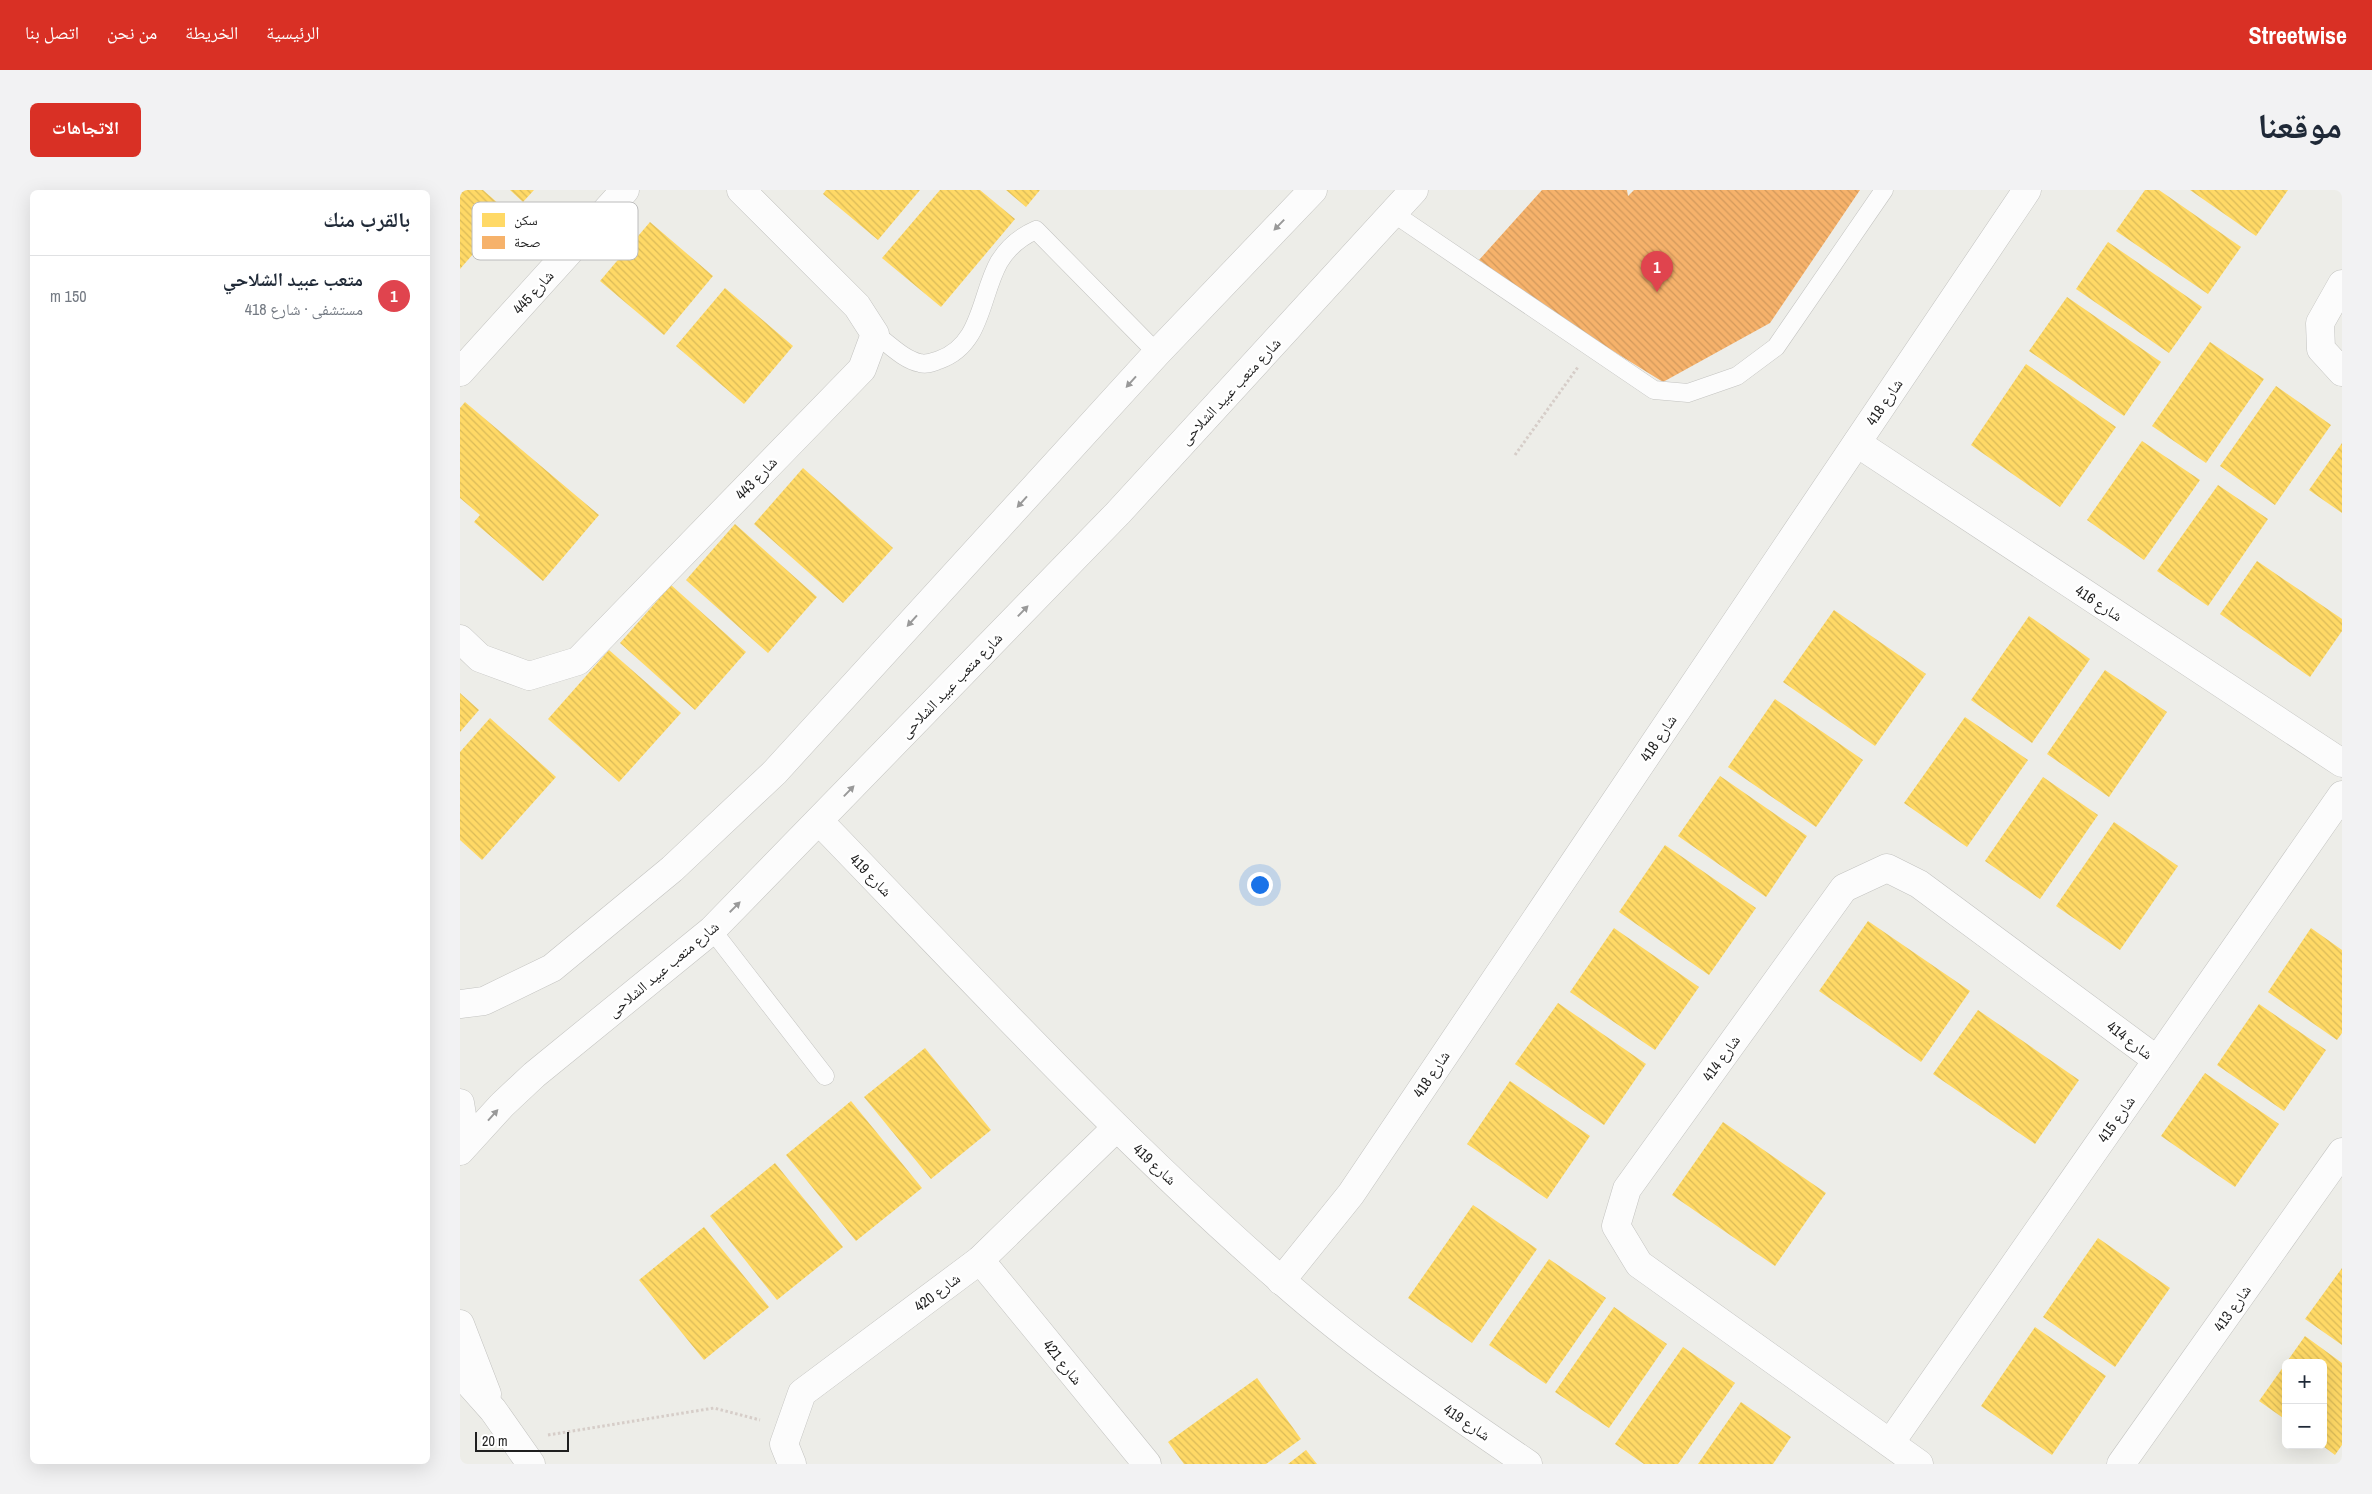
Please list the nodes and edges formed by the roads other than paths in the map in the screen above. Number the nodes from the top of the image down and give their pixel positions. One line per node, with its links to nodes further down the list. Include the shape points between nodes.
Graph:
1 (625, 190): 7 (street, شارع 445)
2 (741, 190): 11 (street, via 857,306)
3 (1414, 190): 8 (street, شارع متعب عبيد الشلاحى)
4 (1884, 190): 8 (lane, via 1776,346 1737,376 1688,393 1654,390)
5 (2027, 190): 15 (street, شارع 418)
6 (1307, 192): 12 (street, one-way to 12)
7 (614, 202)
8 (1393, 212): 19 (street, شارع متعب عبيد الشلاحى, one-way to 8, via 1124,506)
9 (562, 260): 13 (street, شارع 445)
10 (2342, 284): 14 (street, via 2320,323 2321,349)
11 (876, 334): 12 (lane, via 907,358 921,364 945,358 961,347 973,330 999,262 1021,236 1036,230); 16 (street, شارع 443, via 862,369 578,661 529,676 480,658)
12 (1157, 352): 21 (street, one-way to 21, via 774,772 672,869 552,968 484,1000)
13 (460, 372)
14 (2342, 372)
15 (1857, 443): 17 (street, شارع 416); 30 (street, شارع 418, via 1350,1194)
16 (460, 639)
17 (2342, 763)
18 (2342, 795): 22 (street, شارع 415)
19 (819, 821): 20 (street, شارع متعب عبيد الشلاحى, one-way to 19); 26 (street, شارع 419)
20 (712, 930): 23 (lane); 27 (street, شارع متعب عبيد الشلاحى, one-way to 20, via 534,1075)
21 (460, 1004)
22 (2157, 1060): 34 (street, شارع 415); 34 (street, شارع 414, via 1919,884 1887,868 1844,888 1627,1189 1616,1226 1639,1264)
23 (825, 1076)
24 (460, 1103): 25 (street)
25 (460, 1128)
26 (1116, 1128): 29 (street, شارع 420); 30 (street, شارع 419)
27 (460, 1151)
28 (2342, 1152): 40 (street, شارع 413)
29 (980, 1260): 36 (street, شارع 420, via 802,1393 784,1444); 37 (street, شارع 421)
30 (1281, 1281): 38 (street, شارع 419, via 1389,1369)
31 (460, 1324): 33 (street)
32 (460, 1373): 33 (street)
33 (493, 1410): 35 (street)
34 (1890, 1442): 39 (street, شارع 414)
35 (531, 1464)
36 (792, 1464)
37 (1147, 1464)
38 (1528, 1464)
39 (1919, 1464)
40 (2121, 1464)

